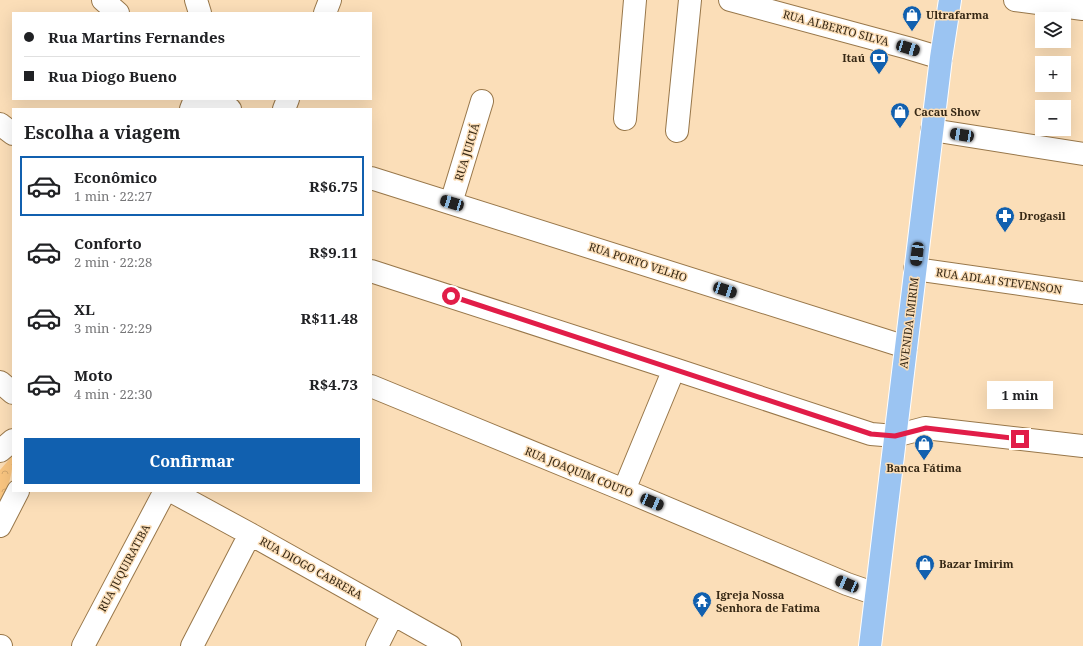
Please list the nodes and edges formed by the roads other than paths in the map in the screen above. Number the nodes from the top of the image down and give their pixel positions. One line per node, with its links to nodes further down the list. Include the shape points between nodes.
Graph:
1 (103, 0): 10 (street)
2 (196, 0): 11 (street)
3 (330, 0): 12 (street)
4 (635, 0): 17 (street)
5 (690, 0): 19 (street)
6 (730, 0): 13 (street, RUA ALBERTO SILVA)
7 (950, 0): 13 (main road, AVENIDA IMIRIM)
8 (1015, 0): 9 (street)
9 (1083, 9)
10 (117, 12)
11 (200, 12)
12 (325, 12)
13 (941, 58): 20 (main road, AVENIDA IMIRIM)
14 (209, 100): 16 (street)
15 (482, 101): 24 (street, RUA JUICIÁ)
16 (228, 108)
17 (626, 119)
18 (0, 124): 21 (street)
19 (677, 130)
20 (932, 130): 22 (street); 25 (main road, AVENIDA IMIRIM)
21 (12, 133)
22 (1083, 154)
23 (372, 178): 24 (street, RUA PORTO VELHO)
24 (452, 203): 28 (street, RUA PORTO VELHO)
25 (915, 269): 27 (street, RUA ADLAI STEVENSON); 28 (main road, AVENIDA IMIRIM)
26 (373, 276): 29 (street)
27 (1083, 293)
28 (906, 347): 33 (main road, AVENIDA IMIRIM)
29 (674, 369): 33 (street, via 871,434); 37 (street)
30 (0, 382): 32 (street)
31 (372, 386): 37 (street, RUA JOAQUIM COUTO)
32 (12, 392)
33 (895, 436): 35 (street, via 926,428); 43 (main road, AVENIDA IMIRIM)
34 (12, 441): 36 (street)
35 (1083, 446)
36 (0, 451)
37 (624, 490): 43 (street, RUA JOAQUIM COUTO)
38 (17, 492): 41 (street)
39 (164, 492): 45 (street, RUA JUQUIRATIBA)
40 (173, 492): 42 (street, RUA DIOGO CABRERA)
41 (0, 526)
42 (250, 534): 44 (street, RUA DIOGO CABRERA); 46 (street)
43 (876, 594): 49 (main road, AVENIDA IMIRIM)
44 (393, 614): 47 (street); 48 (street, RUA DIOGO CABRERA)
45 (83, 646)
46 (192, 646)
47 (377, 646)
48 (450, 646)
49 (870, 646)

